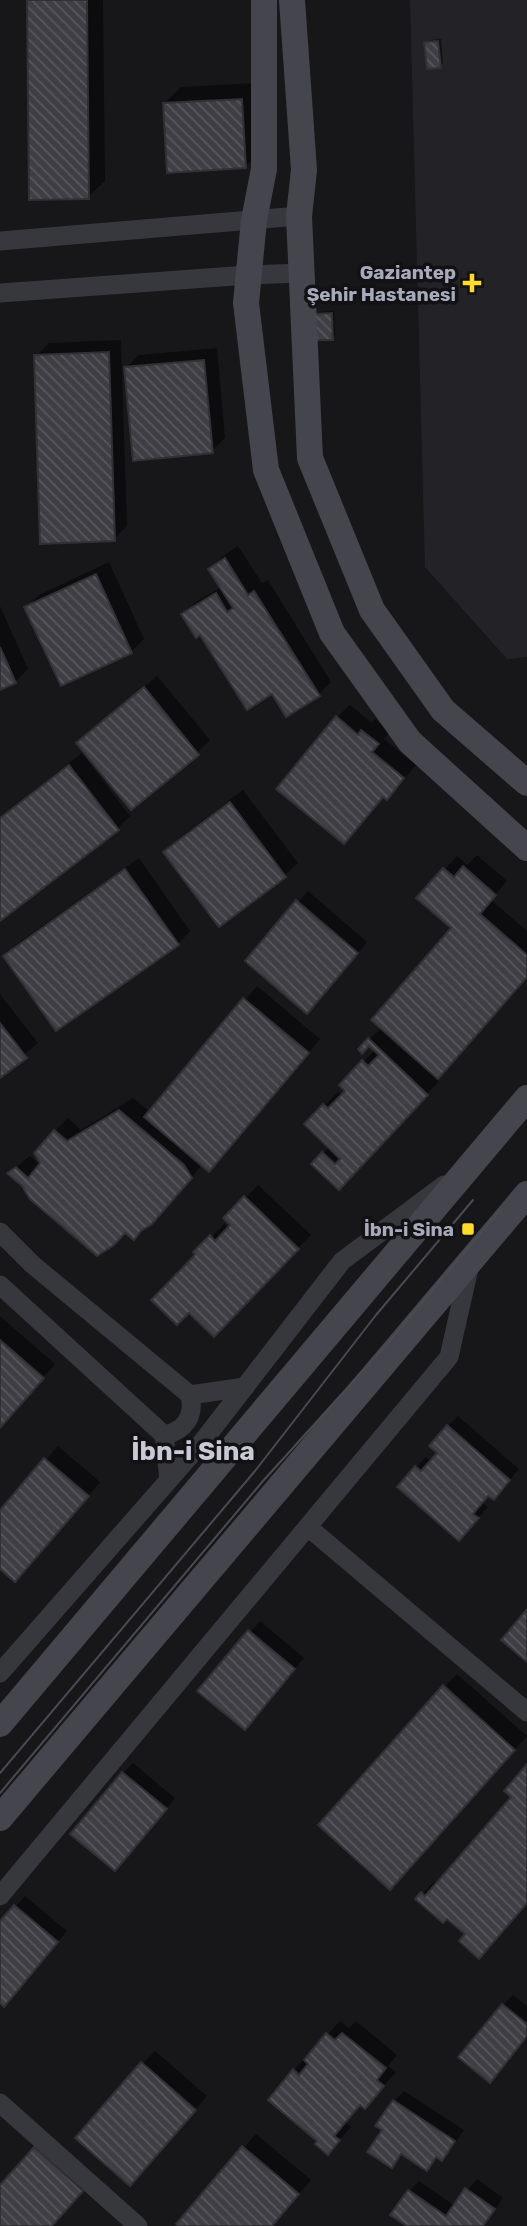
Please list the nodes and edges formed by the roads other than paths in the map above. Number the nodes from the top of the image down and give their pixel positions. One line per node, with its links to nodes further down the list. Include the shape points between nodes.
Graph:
1 (264, 0): 4 (street, via 264,169)
2 (292, 0): 3 (street, via 304,170)
3 (299, 216): 4 (street); 6 (street)
4 (254, 220): 5 (street); 7 (street)
5 (0, 241)
6 (303, 273): 7 (street); 9 (street, via 310,458 372,610 443,710)
7 (248, 275): 8 (street); 10 (street, via 246,303 266,470 332,633 410,742)
8 (0, 293)
9 (527, 783)
10 (527, 848)
11 (527, 1098): 12 (street)
12 (473, 1163): 17 (street, via 342,1261); 24 (street)
13 (527, 1194): 15 (street)
14 (0, 1232): 18 (street, via 33,1265)
15 (471, 1258): 21 (street, via 449,1357); 25 (street)
16 (0, 1285): 19 (street)
17 (245, 1387): 18 (street); 20 (street)
18 (190, 1395): 19 (street, via 188,1421)
19 (164, 1435): 20 (street)
20 (169, 1480): 22 (street)
21 (308, 1527): 23 (street); 26 (street)
22 (0, 1673)
23 (527, 1712)
24 (0, 1724)
25 (0, 1818)
26 (0, 1896)
27 (0, 2103): 28 (street)
28 (138, 2226)

